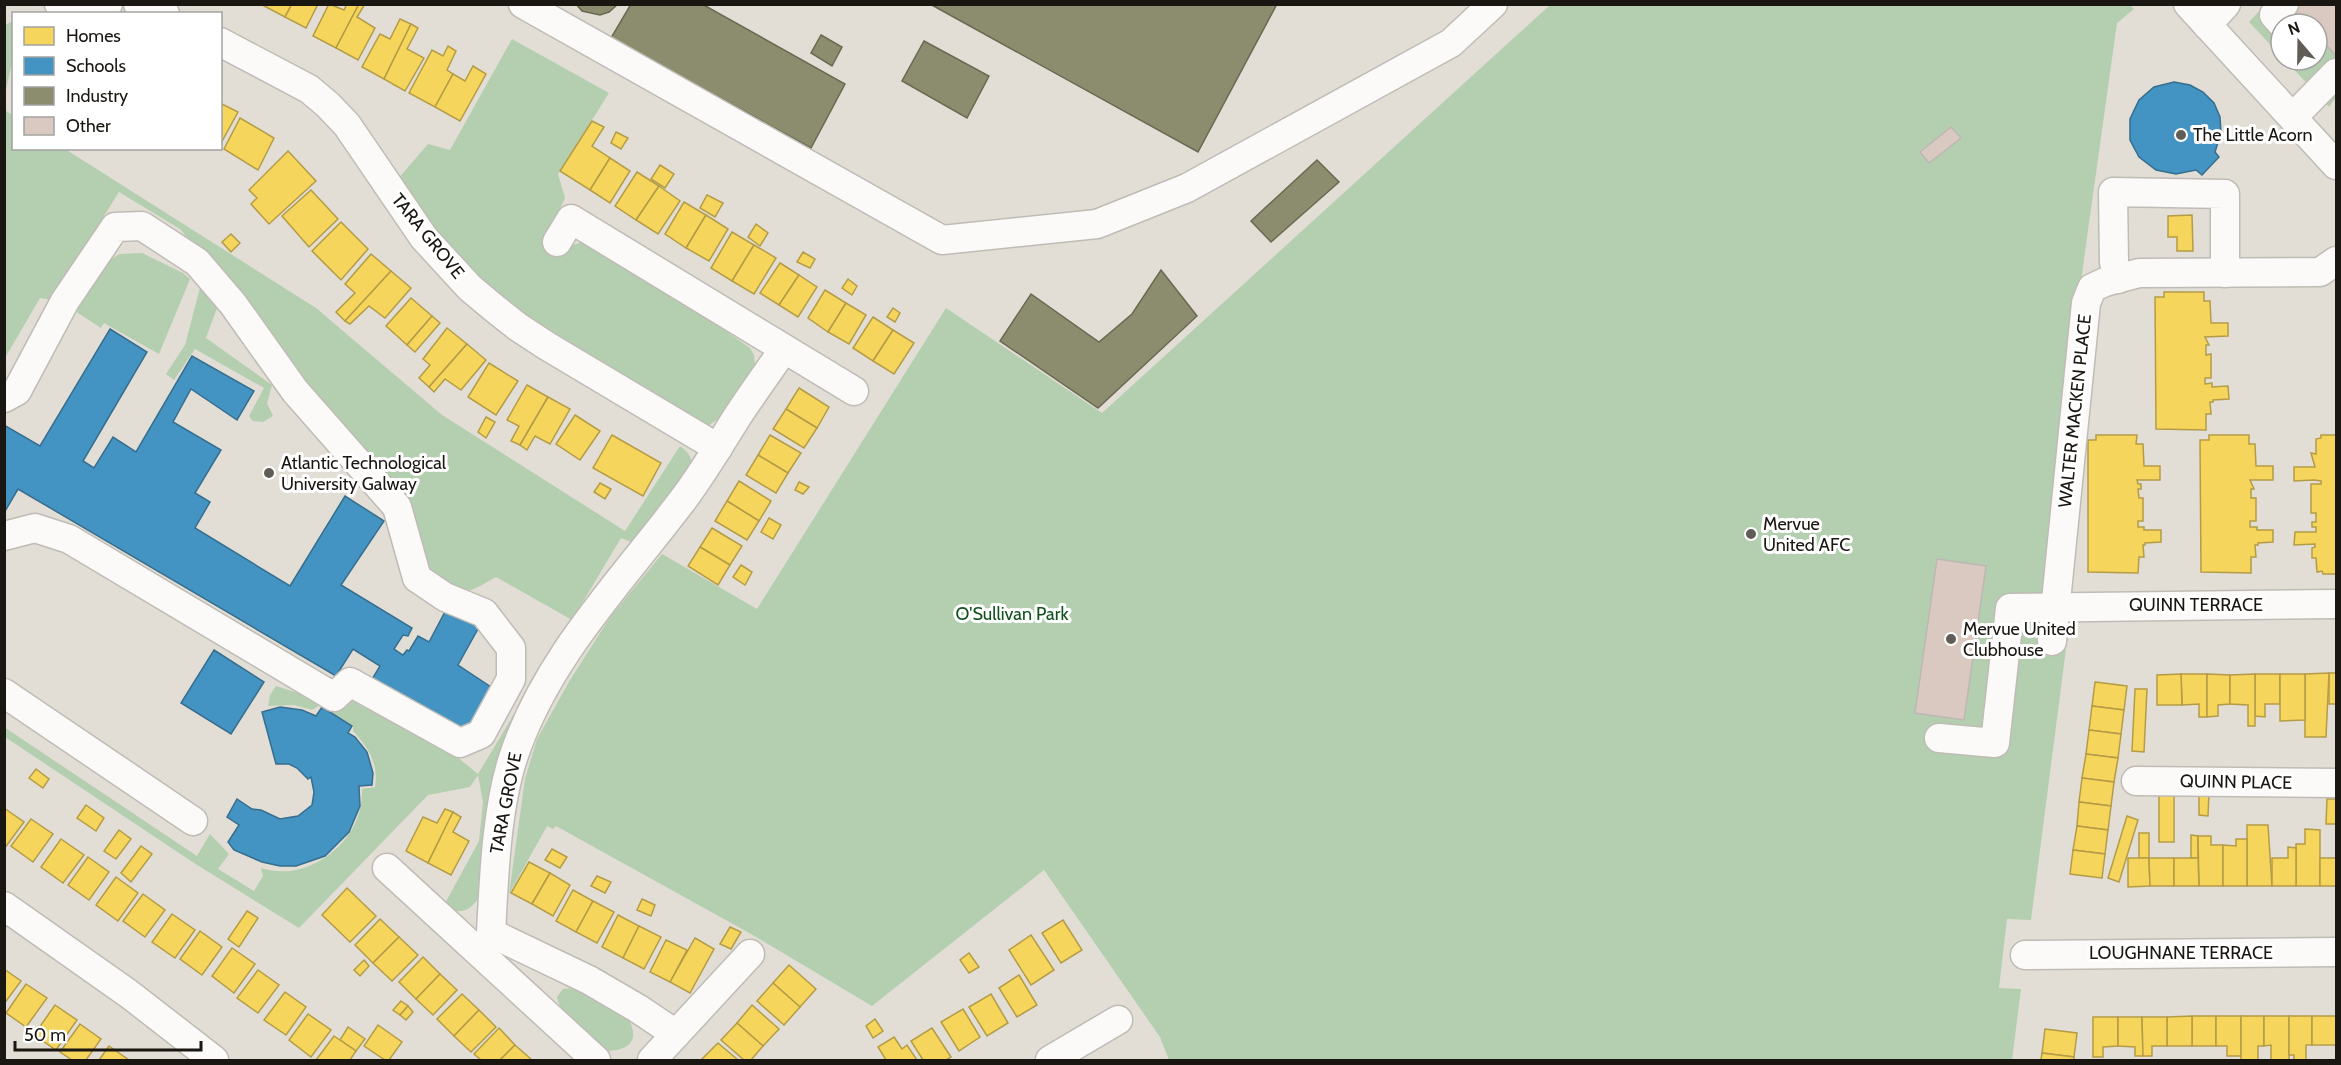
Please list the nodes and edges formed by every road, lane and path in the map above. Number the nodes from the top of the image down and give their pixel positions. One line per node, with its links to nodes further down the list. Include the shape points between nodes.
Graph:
1 (59, 4): 2 (street)
2 (108, 4)
3 (138, 4): 8 (street)
4 (524, 4): 5 (street, via 942,240 1097,224 1187,188 1451,43)
5 (1493, 4)
6 (2188, 4): 9 (street)
7 (2226, 4): 9 (street)
8 (160, 12)
9 (2207, 25): 12 (street)
10 (222, 43): 21 (street, TARA GROVE, via 309,88 328,105 424,238 494,308 547,346)
11 (2327, 72): 12 (street)
12 (2294, 116): 13 (street)
13 (2337, 165)
14 (557, 242): 18 (street, via 571,219)
15 (2337, 261): 16 (street, WALTER MACKEN PLACE, via 2320,272)
16 (2225, 273): 17 (street, WALTER MACKEN PLACE, via 2139,273); 17 (street, via 2225,194 2113,192 2114,262)
17 (2118, 279): 24 (street, WALTER MACKEN PLACE, via 2092,288 2086,303)
18 (784, 349): 19 (street); 21 (street, TARA GROVE)
19 (854, 391)
20 (4, 398): 22 (street, via 17,391 64,301 115,226 142,226 197,262 233,304 301,399 397,507 417,578 445,597 484,612 511,648 511,679 481,734 460,743 350,682 334,697 69,539 36,528)
21 (718, 448): 33 (street, TARA GROVE, via 562,657 521,735 506,788)
22 (4, 536)
23 (2337, 604): 24 (street, QUINN TERRACE)
24 (2056, 608): 25 (street, WALTER MACKEN PLACE); 27 (street, QUINN TERRACE, via 2010,608 1995,743)
25 (2052, 641)
26 (4, 693): 30 (street)
27 (1939, 738)
28 (2136, 781): 29 (street, QUINN PLACE)
29 (2337, 783)
30 (193, 821)
31 (387, 868): 33 (street)
32 (4, 906): 39 (street)
33 (483, 942): 38 (street, via 589,980); 40 (street)
34 (2337, 952): 36 (street, LOUGHNANE TERRACE)
35 (750, 954): 38 (street)
36 (2025, 955)
37 (1118, 1020): 42 (street)
38 (676, 1034): 41 (street)
39 (214, 1060)
40 (596, 1060)
41 (652, 1060)
42 (1050, 1060)

